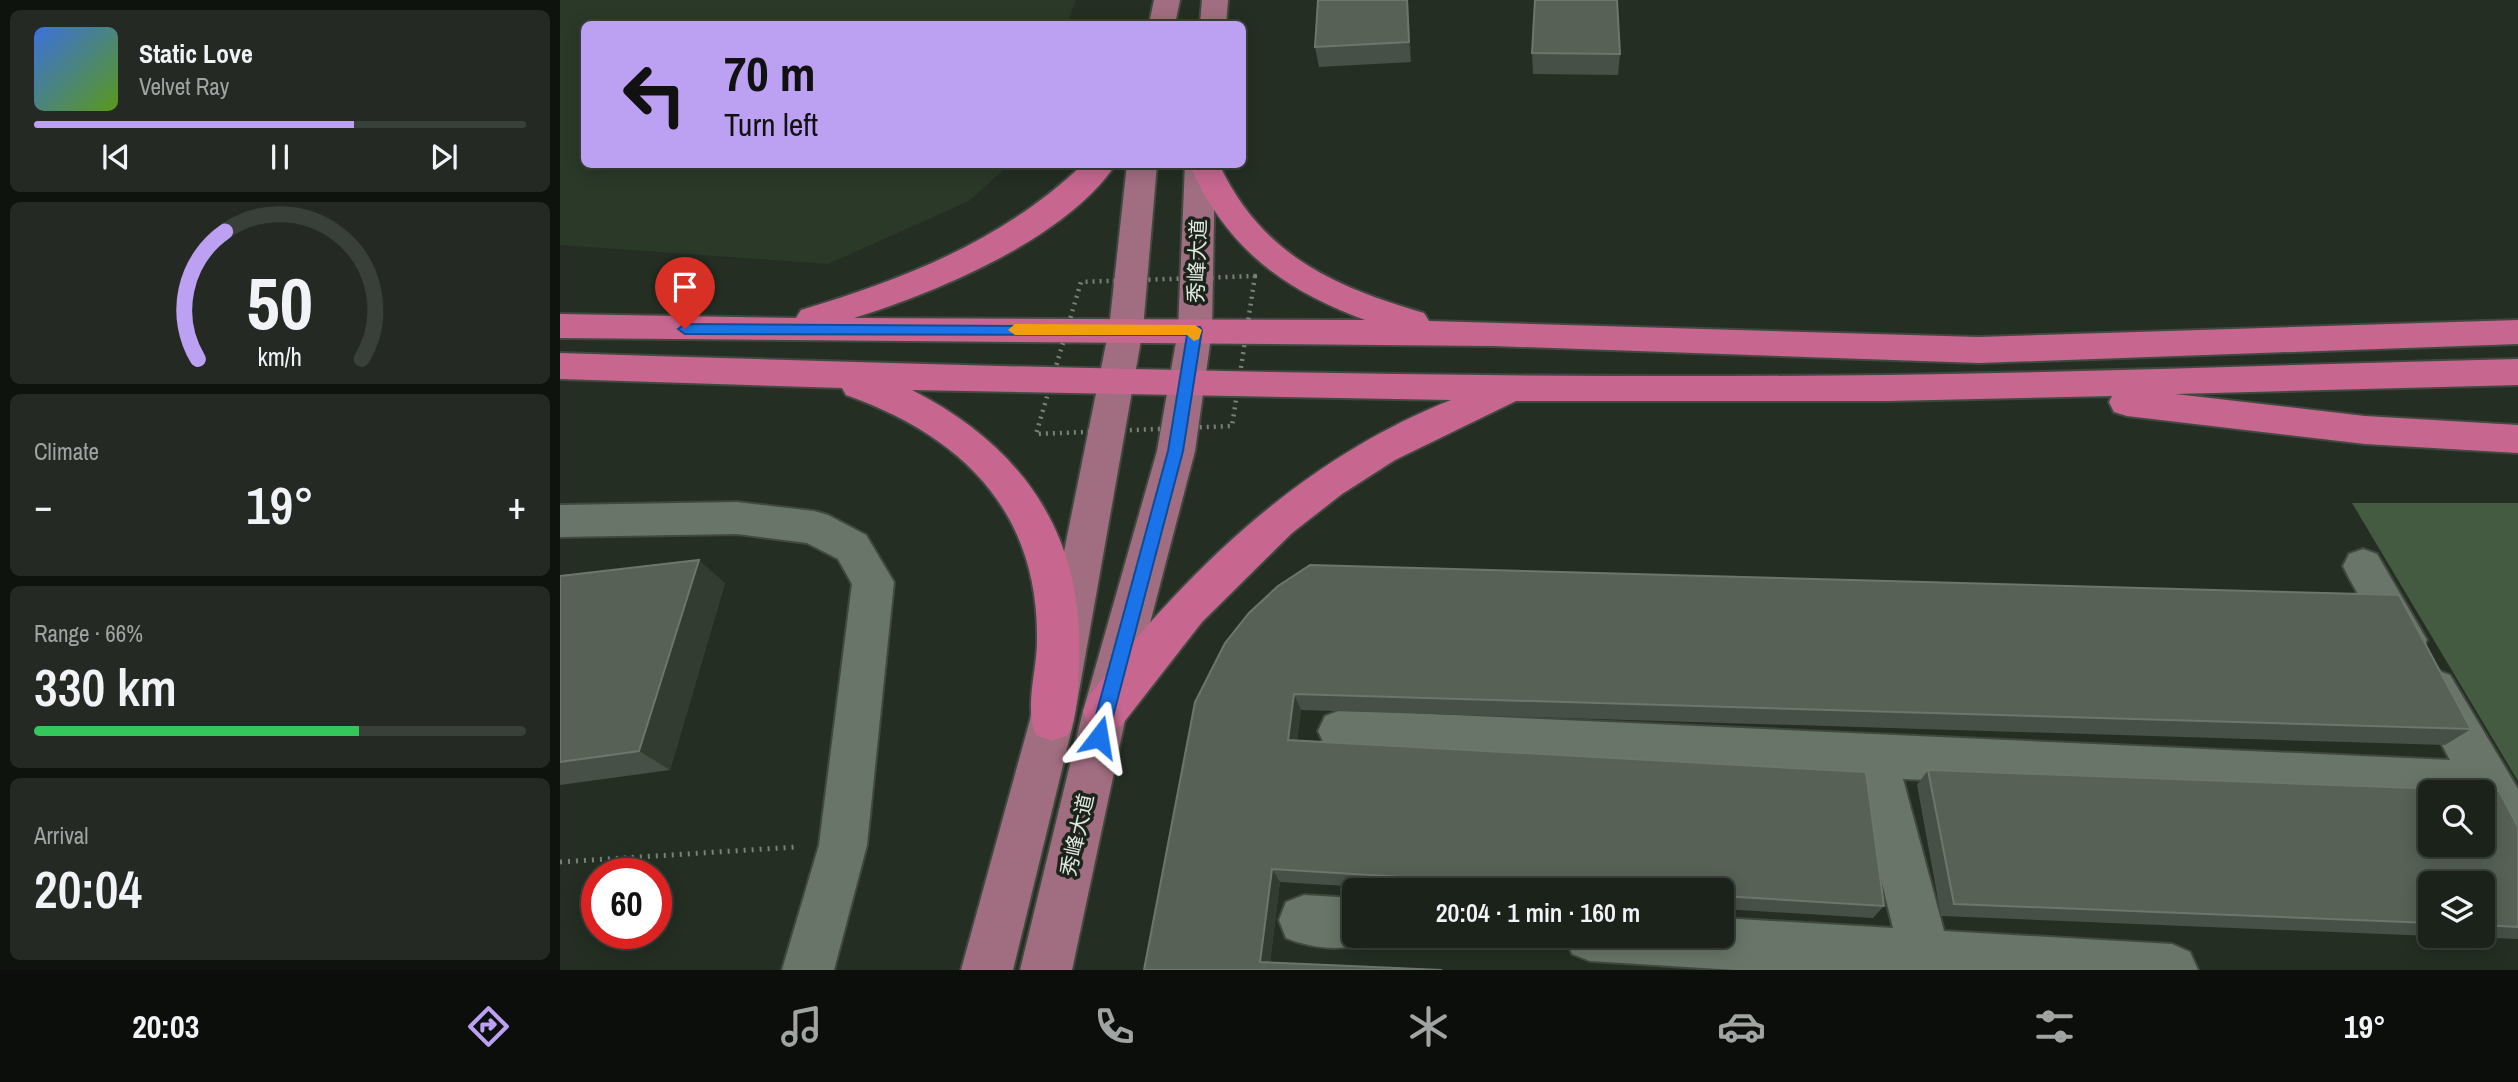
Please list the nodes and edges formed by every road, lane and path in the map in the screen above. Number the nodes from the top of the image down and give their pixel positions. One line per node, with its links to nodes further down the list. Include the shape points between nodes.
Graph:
1 (1167, 0): 3 (main road)
2 (1215, 0): 4 (main road)
3 (1163, 21)
4 (1213, 21)
5 (1097, 168): 11 (highway, via 1028,226 950,269 859,305)
6 (1142, 168): 10 (main road)
7 (1202, 168): 12 (main road, 秀峰大道)
8 (1204, 168): 14 (highway, via 1237,224 1267,254 1295,273 1364,307)
9 (560, 326): 11 (highway)
10 (1126, 329): 11 (highway); 12 (highway); 19 (main road)
11 (760, 330)
12 (1195, 330): 14 (highway); 18 (main road, 秀峰大道)
13 (2518, 332): 14 (highway, via 1979,350)
14 (1493, 334)
15 (560, 366): 16 (highway)
16 (743, 371): 19 (highway); 26 (highway, via 829,379 885,393 960,433 991,460 1036,527 1050,568 1058,614)
17 (2518, 372): 20 (highway)
18 (1186, 382): 19 (highway); 21 (highway); 25 (main road, 秀峰大道, via 1176,451)
19 (1117, 383): 26 (main road)
20 (1993, 386): 21 (highway); 22 (highway, via 2365,430)
21 (1522, 388): 25 (highway, via 1380,449 1290,510 1194,598)
22 (2518, 439)
23 (560, 521): 33 (street, via 737,518 814,527 852,547 873,582)
24 (2363, 566): 29 (street)
25 (1105, 711): 41 (main road, 秀峰大道)
26 (1052, 720): 40 (main road)
27 (1341, 731): 28 (street)
28 (1874, 756): 30 (street); 38 (street)
29 (2487, 780)
30 (2418, 781)
31 (2495, 794): 32 (street)
32 (2518, 834)
33 (842, 845): 34 (path); 39 (street)
34 (560, 862)
35 (1304, 920): 36 (street)
36 (1342, 922)
37 (1734, 947): 38 (street)
38 (1927, 962): 42 (street)
39 (808, 970)
40 (987, 970)
41 (1046, 970)
42 (2172, 970)

